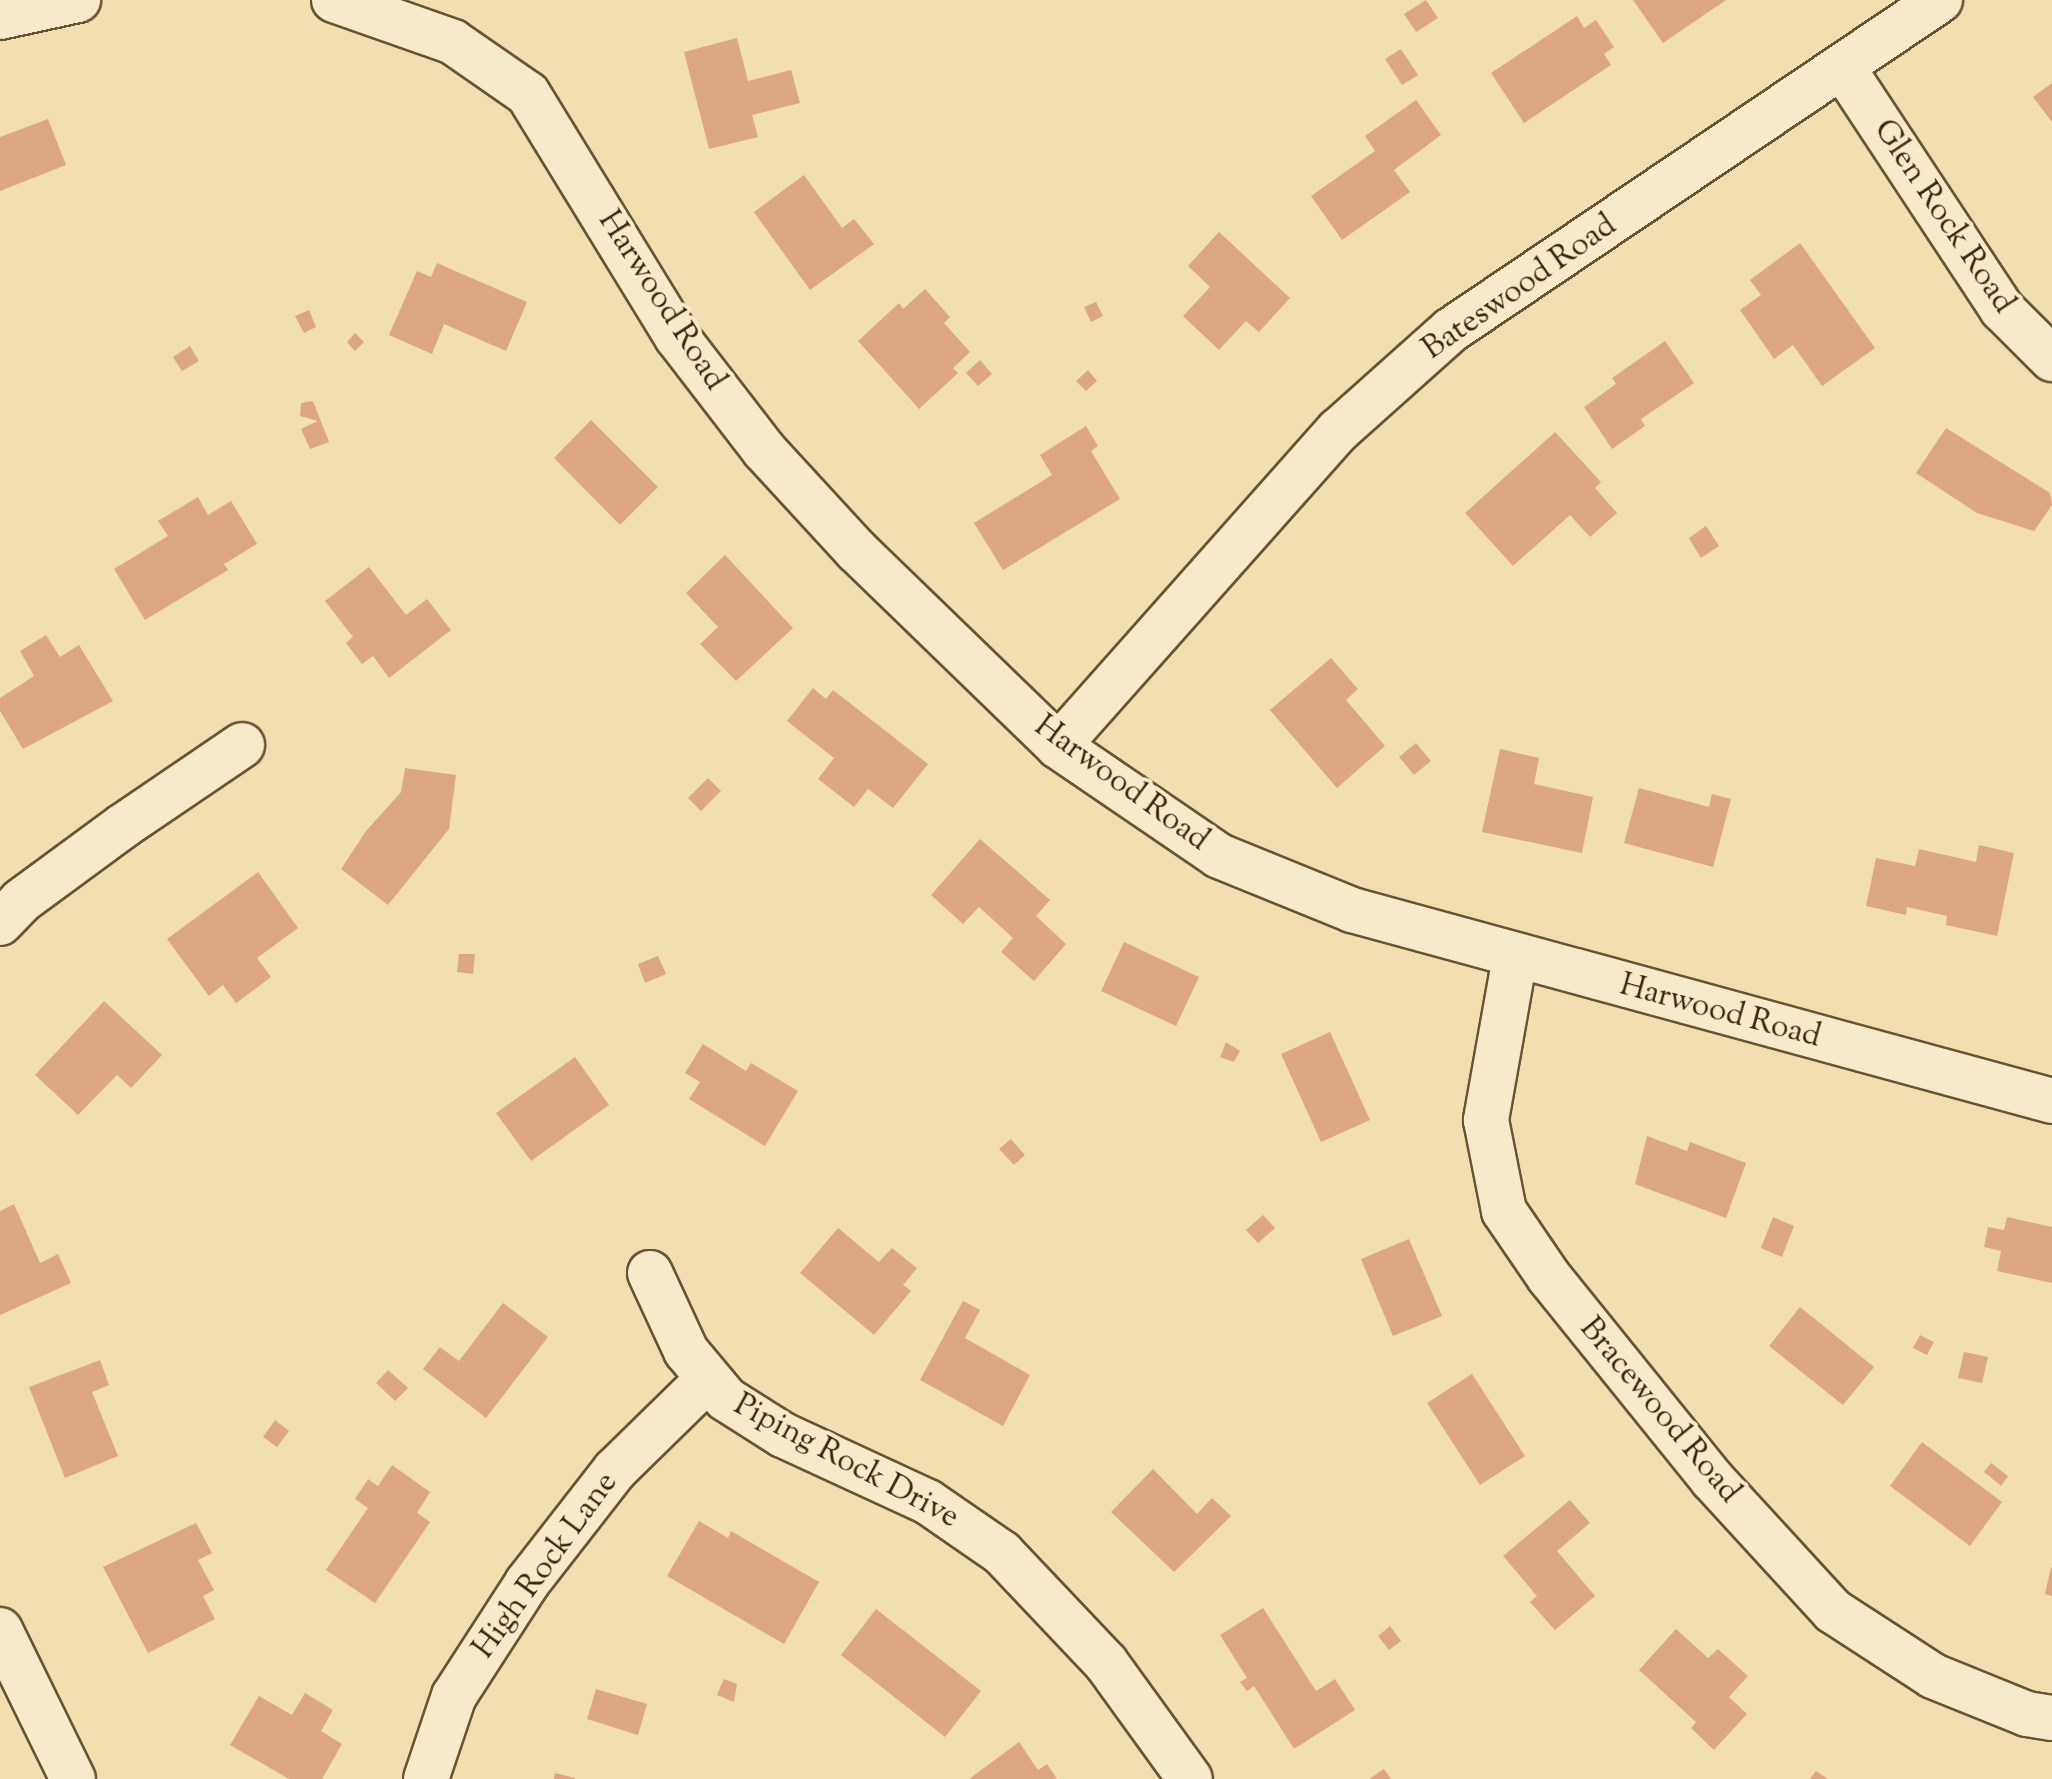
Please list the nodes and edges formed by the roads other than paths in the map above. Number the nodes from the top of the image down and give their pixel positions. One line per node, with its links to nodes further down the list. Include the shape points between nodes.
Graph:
1 (78, 0): 4 (street)
2 (334, 0): 8 (street, Harwood Road, via 453,42 528,94 677,337 764,450 857,551)
3 (1940, 0): 5 (street, Bateswood Road)
4 (0, 17)
5 (1843, 68): 6 (street, Glen Rock Road, via 2002,309); 8 (street, Bateswood Road, via 1451,330 1339,430)
6 (2052, 359)
7 (242, 745): 9 (street, via 110,835)
8 (1058, 746): 10 (street, Harwood Road, via 1219,856 1352,910)
9 (0, 923)
10 (1515, 957): 11 (street, Harwood Road); 15 (street, Bracewood Road, via 1486,1120 1504,1211 1549,1277 1712,1479 1833,1611 1933,1676 2027,1714)
11 (2052, 1101)
12 (650, 1273): 13 (street, Piping Rock Drive, via 669,1320)
13 (707, 1380): 17 (street, High Rock Lane, via 615,1470 527,1583 454,1696); 18 (street, Piping Rock Drive, via 750,1416 928,1502 1002,1553 1098,1653)
14 (0, 1630): 16 (street)
15 (2052, 1718)
16 (73, 1779)
17 (426, 1779)
18 (1190, 1779)

